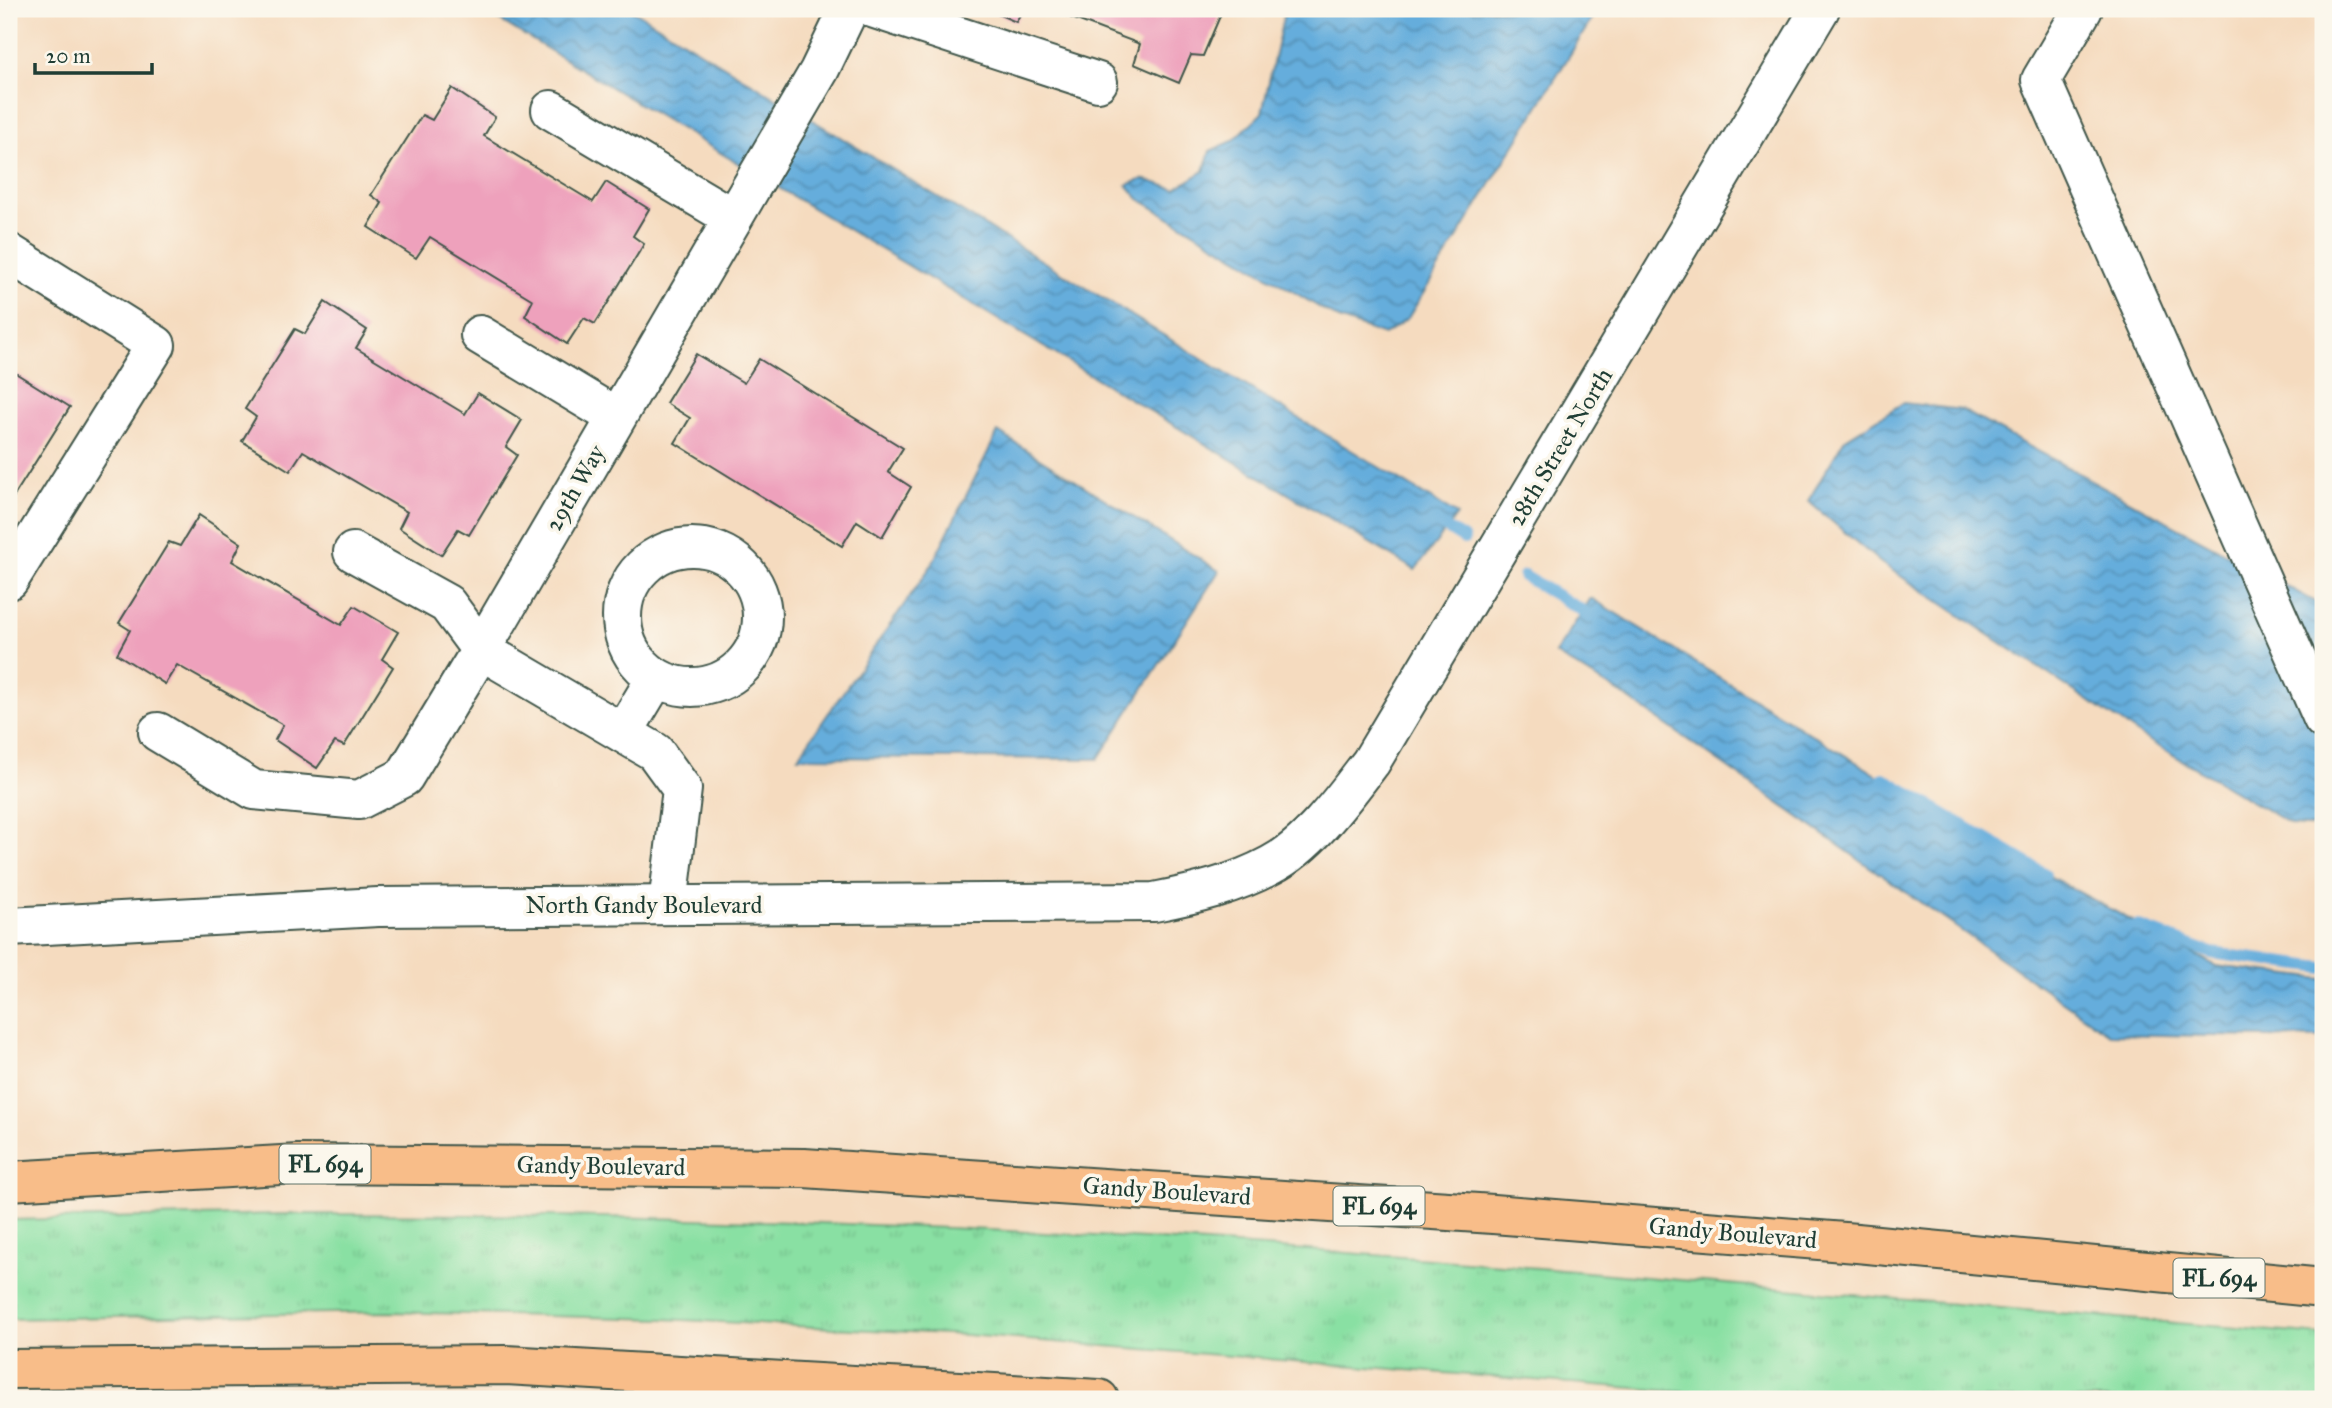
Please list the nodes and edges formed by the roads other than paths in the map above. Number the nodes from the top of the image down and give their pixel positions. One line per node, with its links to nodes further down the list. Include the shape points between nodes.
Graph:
1 (849, 9): 7 (street, 29th Way, via 819,71)
2 (875, 9): 5 (street)
3 (1821, 9): 18 (street, 28th Street North, via 1371,762 1327,819)
4 (2083, 9): 15 (street, via 2041,80)
5 (1098, 82)
6 (551, 110): 7 (street)
7 (733, 218): 10 (street, 29th Way)
8 (9, 253): 12 (street, via 156,345)
9 (480, 335): 10 (street)
10 (617, 418): 13 (street, 29th Way)
11 (353, 552): 13 (street, via 447,604)
12 (9, 580)
13 (481, 650): 16 (street, 29th Way, via 404,777 359,800 254,789); 17 (street)
14 (656, 677): 17 (street)
15 (2323, 719)
16 (158, 732)
17 (624, 733): 19 (street, via 655,752 682,789)
18 (1273, 865): 19 (street, North Gandy Boulevard, via 1212,890 1154,902)
19 (668, 905): 20 (street, North Gandy Boulevard, via 378,907)
20 (9, 927)
21 (9, 1181): 23 (highway, Gandy Boulevard / FL 694, via 298,1164 804,1168 1493,1214)
22 (2323, 1264): 23 (highway)
23 (2115, 1268): 24 (highway, Gandy Boulevard / FL 694)
24 (2323, 1288)
25 (9, 1369): 26 (highway, via 506,1365)
26 (1099, 1399)

